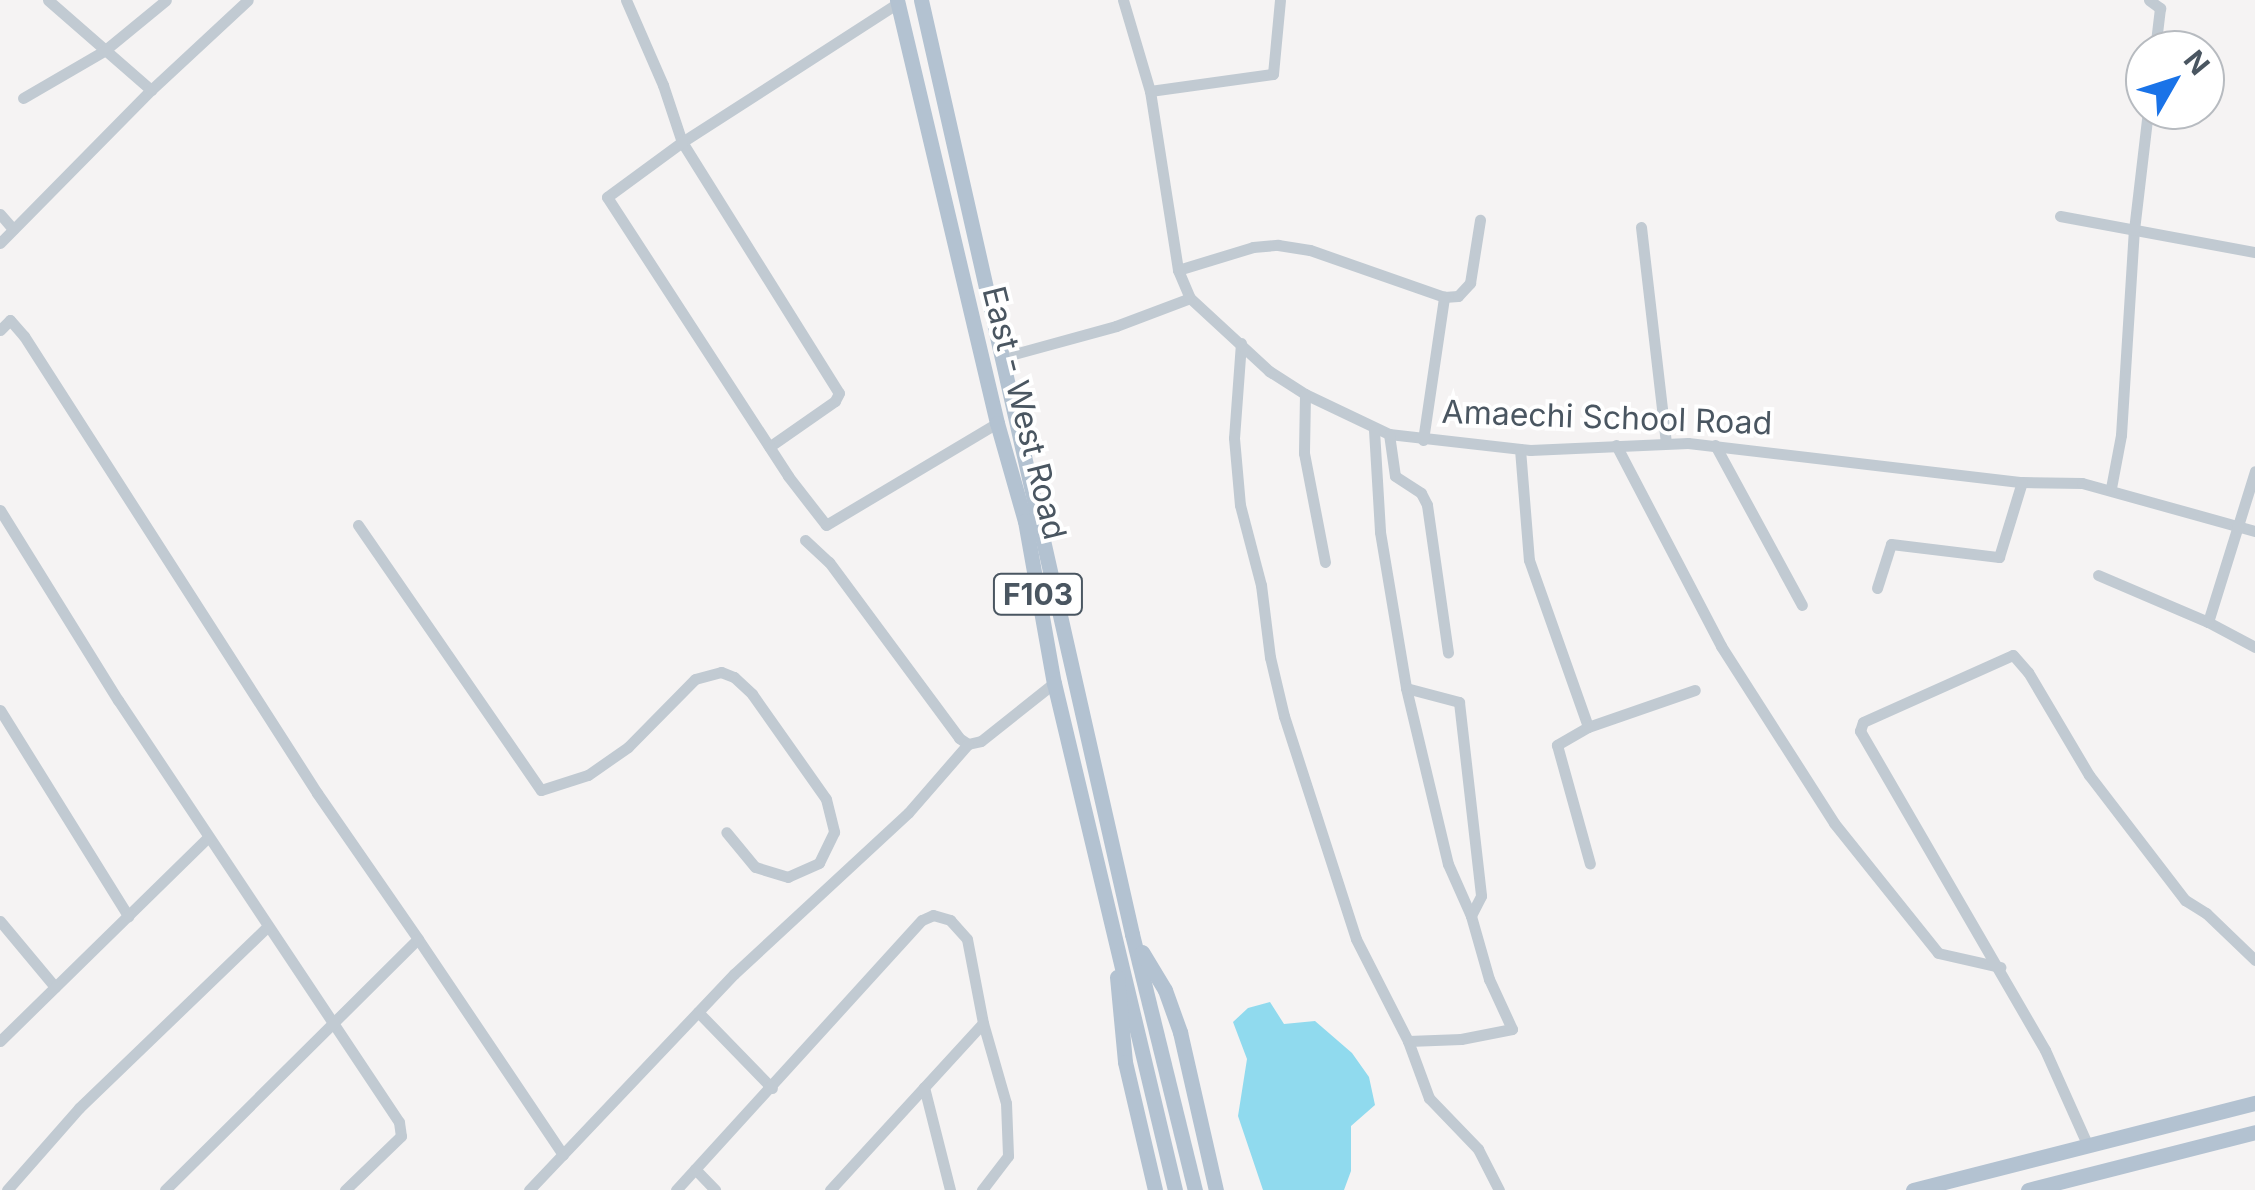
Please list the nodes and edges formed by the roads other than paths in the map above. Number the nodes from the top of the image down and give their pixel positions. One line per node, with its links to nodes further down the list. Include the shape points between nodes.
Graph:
1 (48, 0): 11 (street)
2 (166, 0): 11 (street)
3 (248, 0): 12 (street)
4 (626, 0): 16 (street)
5 (920, 0): 30 (main road, East - West Road / F103)
6 (1124, 0): 13 (street)
7 (1280, 0): 13 (street, via 1273,74)
8 (2150, 0): 10 (street, via 2160,8)
9 (897, 2): 16 (street); 32 (main road, East - West Road / F103)
10 (2157, 30)
11 (104, 51): 12 (street); 14 (street)
12 (151, 90): 21 (street)
13 (1150, 90): 25 (street)
14 (22, 98)
15 (2146, 130): 22 (street)
16 (682, 142): 39 (street, via 838,393); 39 (street, via 607,197)
17 (0, 214): 21 (street)
18 (2060, 216): 22 (street)
19 (1480, 220): 26 (street, via 1468,289)
20 (1641, 227): 36 (street)
21 (13, 229): 23 (street)
22 (2134, 230): 24 (street); 43 (street, via 2120,435)
23 (0, 243)
24 (2255, 252)
25 (1178, 270): 26 (street, via 1278,244); 27 (street)
26 (1444, 297): 35 (street)
27 (1190, 298): 29 (street, Amaechi School Road); 30 (street)
28 (0, 330): 70 (street, via 10,320 24,336)
29 (1240, 343): 31 (street, Amaechi School Road); 79 (street, via 1234,438 1240,506 1280,701 1356,939)
30 (1003, 357): 69 (main road, East - West Road / F103)
31 (1305, 394): 33 (street, Amaechi School Road); 49 (street, via 1304,453)
32 (997, 422): 39 (street, via 826,525); 56 (main road, East - West Road / F103, via 1025,521)
33 (1374, 430): 34 (street, Amaechi School Road); 57 (street, via 1380,532)
34 (1389, 434): 35 (street, Amaechi School Road); 55 (street, via 1395,476 1427,505)
35 (1423, 440): 40 (street, Amaechi School Road)
36 (1666, 442): 37 (street, Amaechi School Road); 38 (street, Amaechi School Road)
37 (1715, 445): 42 (street, Amaechi School Road); 52 (street)
38 (1616, 446): 40 (street, Amaechi School Road); 73 (street, via 1721,646 1834,822 1938,953)
39 (770, 447)
40 (1520, 449): 60 (street, via 1529,560)
41 (2255, 470): 46 (street)
42 (2022, 482): 43 (street, Amaechi School Road); 51 (street, via 1999,557 1890,544)
43 (2110, 488): 46 (street, Amaechi School Road)
44 (0, 510): 63 (street)
45 (358, 524): 62 (street, via 542,790 588,775 628,748 694,679 721,672 742,684 826,798 834,832 819,862 788,876 754,868)
46 (2238, 526): 47 (street, Amaechi School Road); 53 (street)
47 (2255, 532)
48 (805, 540): 61 (street, via 829,562)
49 (1325, 562)
50 (2098, 576): 53 (street)
51 (1877, 588)
52 (1802, 605)
53 (2208, 622): 54 (street)
54 (2255, 648)
55 (1448, 653)
56 (1054, 683): 61 (street); 71 (main road, East - West Road / F103)
57 (1406, 688): 66 (street, via 1448,864); 66 (street, via 1455,698 1461,709 1481,896)
58 (1695, 690): 60 (street)
59 (0, 710): 65 (street)
60 (1588, 727): 64 (street, via 1557,746)
61 (968, 744): 75 (street, via 908,813)
62 (726, 832)
63 (208, 838): 65 (street); 68 (street)
64 (1590, 864)
65 (128, 916): 74 (street)
66 (1471, 916): 79 (street, via 1512,1030)
67 (0, 921): 74 (street)
68 (268, 926): 76 (street); 87 (street, via 79,1108)
69 (1132, 934): 98 (main road, East - West Road / F103); 99 (main road, via 1173,1009)
70 (418, 939): 76 (street); 85 (street)
71 (1116, 948): 96 (main road, via 1119,1028); 97 (main road, East - West Road / F103)
72 (2255, 960): 73 (street, via 2185,900 2089,775 2013,655 1863,722 1860,731)
73 (2000, 967): 84 (street)
74 (55, 987): 78 (street)
75 (698, 1012): 81 (street); 85 (street)
76 (333, 1023): 88 (street); 89 (street, via 399,1122 400,1136)
77 (983, 1023): 80 (street); 81 (street, via 968,939 950,920 933,916 922,920); 95 (street, via 1006,1103 1010,1146)
78 (0, 1041)
79 (1408, 1041): 100 (street, via 1428,1098 1478,1149)
80 (924, 1087): 93 (street); 94 (street)
81 (772, 1088): 86 (street)
82 (2255, 1103): 84 (main road)
83 (2255, 1132): 102 (main road)
84 (2088, 1146): 101 (main road)
85 (563, 1155): 90 (street)
86 (695, 1169): 91 (street); 92 (street)
87 (7, 1190)
88 (165, 1190)
89 (346, 1190)
90 (529, 1190)
91 (676, 1190)
92 (715, 1190)
93 (830, 1190)
94 (950, 1190)
95 (982, 1190)
96 (1155, 1190)
97 (1175, 1190)
98 (1195, 1190)
99 (1216, 1190)
100 (1498, 1190)
101 (1913, 1190)
102 (2028, 1190)

